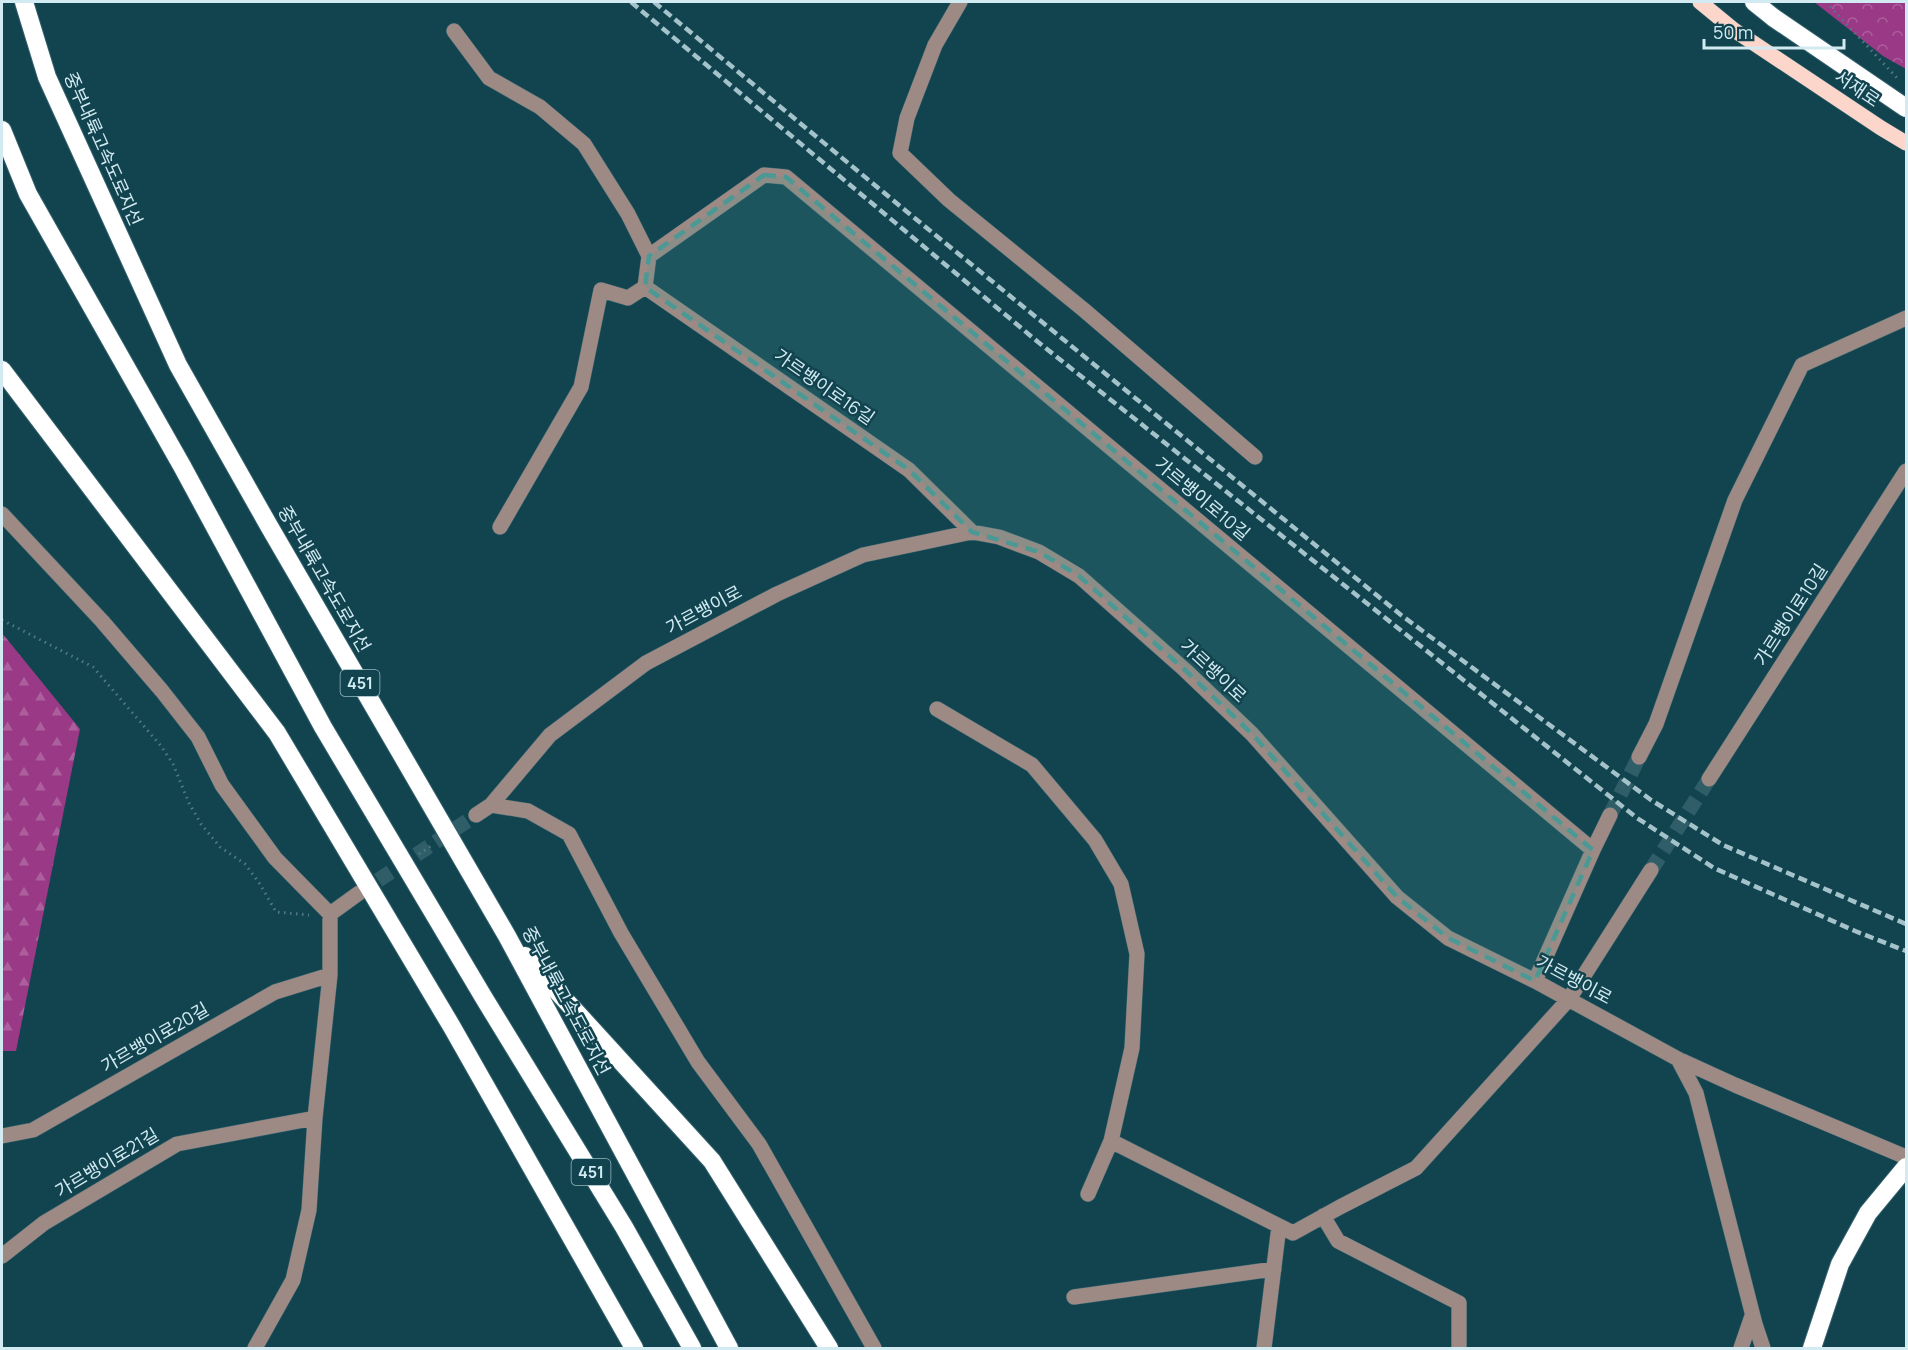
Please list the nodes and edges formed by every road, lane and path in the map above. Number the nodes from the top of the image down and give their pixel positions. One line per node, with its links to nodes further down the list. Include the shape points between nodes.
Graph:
1 (24, 2): 31 (highway, 중부내륙고속도로지선 / 451, via 47,77 178,365)
2 (960, 2): 15 (street, via 934,45 907,118 900,153 949,200)
3 (1700, 2): 10 (main road, 서재로, via 1734,30)
4 (1754, 2): 8 (highway, bridge)
5 (1826, 2): 7 (path)
6 (454, 31): 11 (street, via 489,78 540,107 584,144)
7 (1898, 79)
8 (1906, 108)
9 (2, 130): 50 (highway, 451, via 28,194 182,465 324,727 624,1227)
10 (1906, 143)
11 (649, 256): 12 (street); 27 (street, 가르뱅이로10길, via 764,175 786,177)
12 (645, 287): 18 (street, via 627,298 601,290 581,387); 19 (street, 가르뱅이로16길, via 909,470)
13 (1906, 318): 22 (street, via 1802,365 1735,500 1656,724)
14 (2, 370): 49 (highway, via 277,733 452,1027)
15 (1255, 457)
16 (1906, 471): 23 (street, 가르뱅이로10길)
17 (2, 514): 30 (street, via 162,691 198,737 222,785)
18 (500, 527)
19 (972, 532): 24 (street, 가르뱅이로, via 863,555 777,594 646,663 550,735); 33 (street, 가르뱅이로, via 1039,552 1079,576 1252,734 1397,897 1448,938)
20 (2, 620): 30 (path, via 93,668 161,746 201,824 220,847 245,864 276,912)
21 (937, 709): 38 (street, via 1032,765 1095,840 1120,884 1137,954 1132,1048)
22 (1639, 757)
23 (1709, 779)
24 (491, 805): 25 (street, 가르뱅이로); 53 (street, via 528,811 569,834 633,953 698,1062 759,1144)
25 (476, 815)
26 (1611, 815): 27 (street)
27 (1593, 850): 33 (street)
28 (1651, 870): 34 (street)
29 (359, 893): 30 (street)
30 (322, 915): 32 (street)
31 (507, 936): 51 (highway, 중부내륙고속도로지선 / 451); 52 (highway, via 712,1161)
32 (330, 975): 36 (street); 37 (street, 가르뱅이로20길, via 275,992 33,1130)
33 (1535, 981): 34 (street, 가르뱅이로)
34 (1569, 999): 35 (street, 가르뱅이로); 42 (street, via 1416,1168)
35 (1678, 1059): 39 (street, 가르뱅이로); 47 (street, via 1696,1093)
36 (315, 1118): 44 (street, 가르뱅이로21길, via 177,1144 44,1223); 48 (street, via 309,1210 293,1280)
37 (2, 1136)
38 (1111, 1141): 41 (street); 43 (street)
39 (1906, 1156)
40 (1906, 1167): 58 (highway, via 1868,1213 1840,1264)
41 (1088, 1194)
42 (1323, 1216): 43 (street, via 1293,1233); 55 (street, via 1338,1240 1460,1304)
43 (1279, 1226): 45 (street)
44 (2, 1256)
45 (1274, 1269): 46 (street); 54 (street)
46 (1074, 1297)
47 (1752, 1316): 56 (street); 57 (street)
48 (255, 1348)
49 (634, 1348)
50 (692, 1348)
51 (729, 1348)
52 (830, 1348)
53 (874, 1348)
54 (1264, 1348)
55 (1460, 1348)
56 (1741, 1348)
57 (1763, 1348)
58 (1812, 1348)

